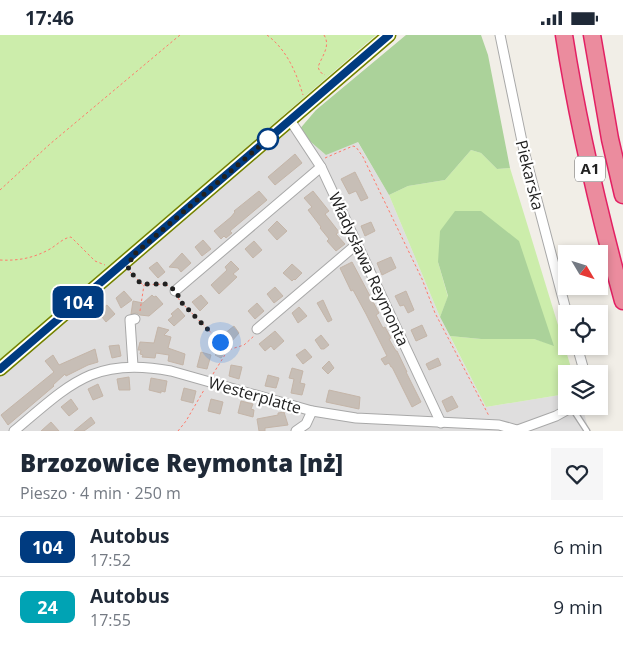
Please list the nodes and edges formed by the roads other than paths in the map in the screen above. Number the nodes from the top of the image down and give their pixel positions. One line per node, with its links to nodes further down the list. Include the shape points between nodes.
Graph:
1 (389, 35): 5 (street)
2 (500, 35): 11 (street, Piekarska, via 524,151)
3 (564, 35): 10 (highway, A1, via 595,190)
4 (592, 35): 7 (highway, A1)
5 (290, 120): 6 (street, Władysława Reymonta); 15 (street)
6 (319, 164): 8 (street, Władysława Reymonta); 9 (street)
7 (623, 195)
8 (357, 244): 13 (street); 19 (street, Władysława Reymonta)
9 (176, 291)
10 (623, 301)
11 (565, 305)
12 (135, 319): 14 (street, via 130,320)
13 (257, 329)
14 (132, 366): 16 (street, Westerplatte, via 171,371); 20 (street, Westerplatte, via 82,378 62,390)
15 (0, 369)
16 (312, 411): 19 (street, Westerplatte, via 356,418); 21 (street, via 306,424)
17 (558, 415): 22 (street)
18 (578, 415): 23 (lane)
19 (442, 423): 22 (street, Westerplatte, via 494,425)
20 (14, 431)
21 (297, 431)
22 (516, 431)
23 (587, 431)

